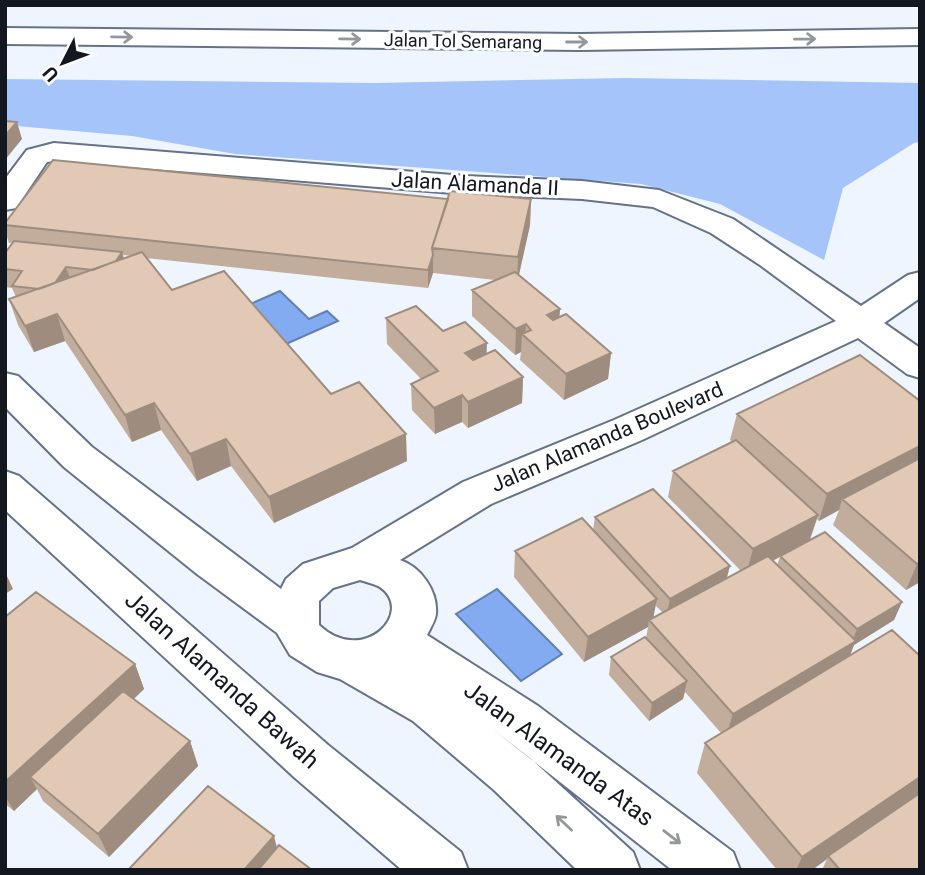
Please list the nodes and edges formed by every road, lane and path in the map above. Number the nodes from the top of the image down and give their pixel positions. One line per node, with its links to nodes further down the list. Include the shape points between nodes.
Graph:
1 (5, 36): 2 (main road, Jalan Tol Semarang, one-way to 2, via 566,42)
2 (920, 37)
3 (5, 59): 4 (main road, Jalan Tol Semarang, via 525,64)
4 (920, 60)
5 (5, 201): 7 (main road, Jalan Alamanda II, via 37,156 54,152 659,199 722,226)
6 (920, 282): 7 (main road, Jalan Alamanda Boulevard)
7 (859, 324): 8 (main road, Jalan Alamanda II); 11 (main road, Jalan Alamanda Boulevard, via 477,493)
8 (920, 366)
9 (5, 385): 12 (main road, via 78,457)
10 (5, 486): 15 (main road, Jalan Alamanda Bawah, via 311,761)
11 (361, 563): 12 (main road, Jalan Alamanda Boulevard, via 343,565 311,580 295,608); 13 (main road, Jalan Alamanda Boulevard, via 394,573 414,598 411,628)
12 (296, 623): 14 (main road, via 314,650)
13 (401, 642): 14 (main road, via 377,656); 17 (main road, Jalan Alamanda Atas, one-way to 17, via 521,721)
14 (349, 661): 16 (main road, Jalan Alamanda Atas, one-way to 14, via 512,774 430,706)
15 (442, 870)
16 (614, 870)
17 (714, 870)

